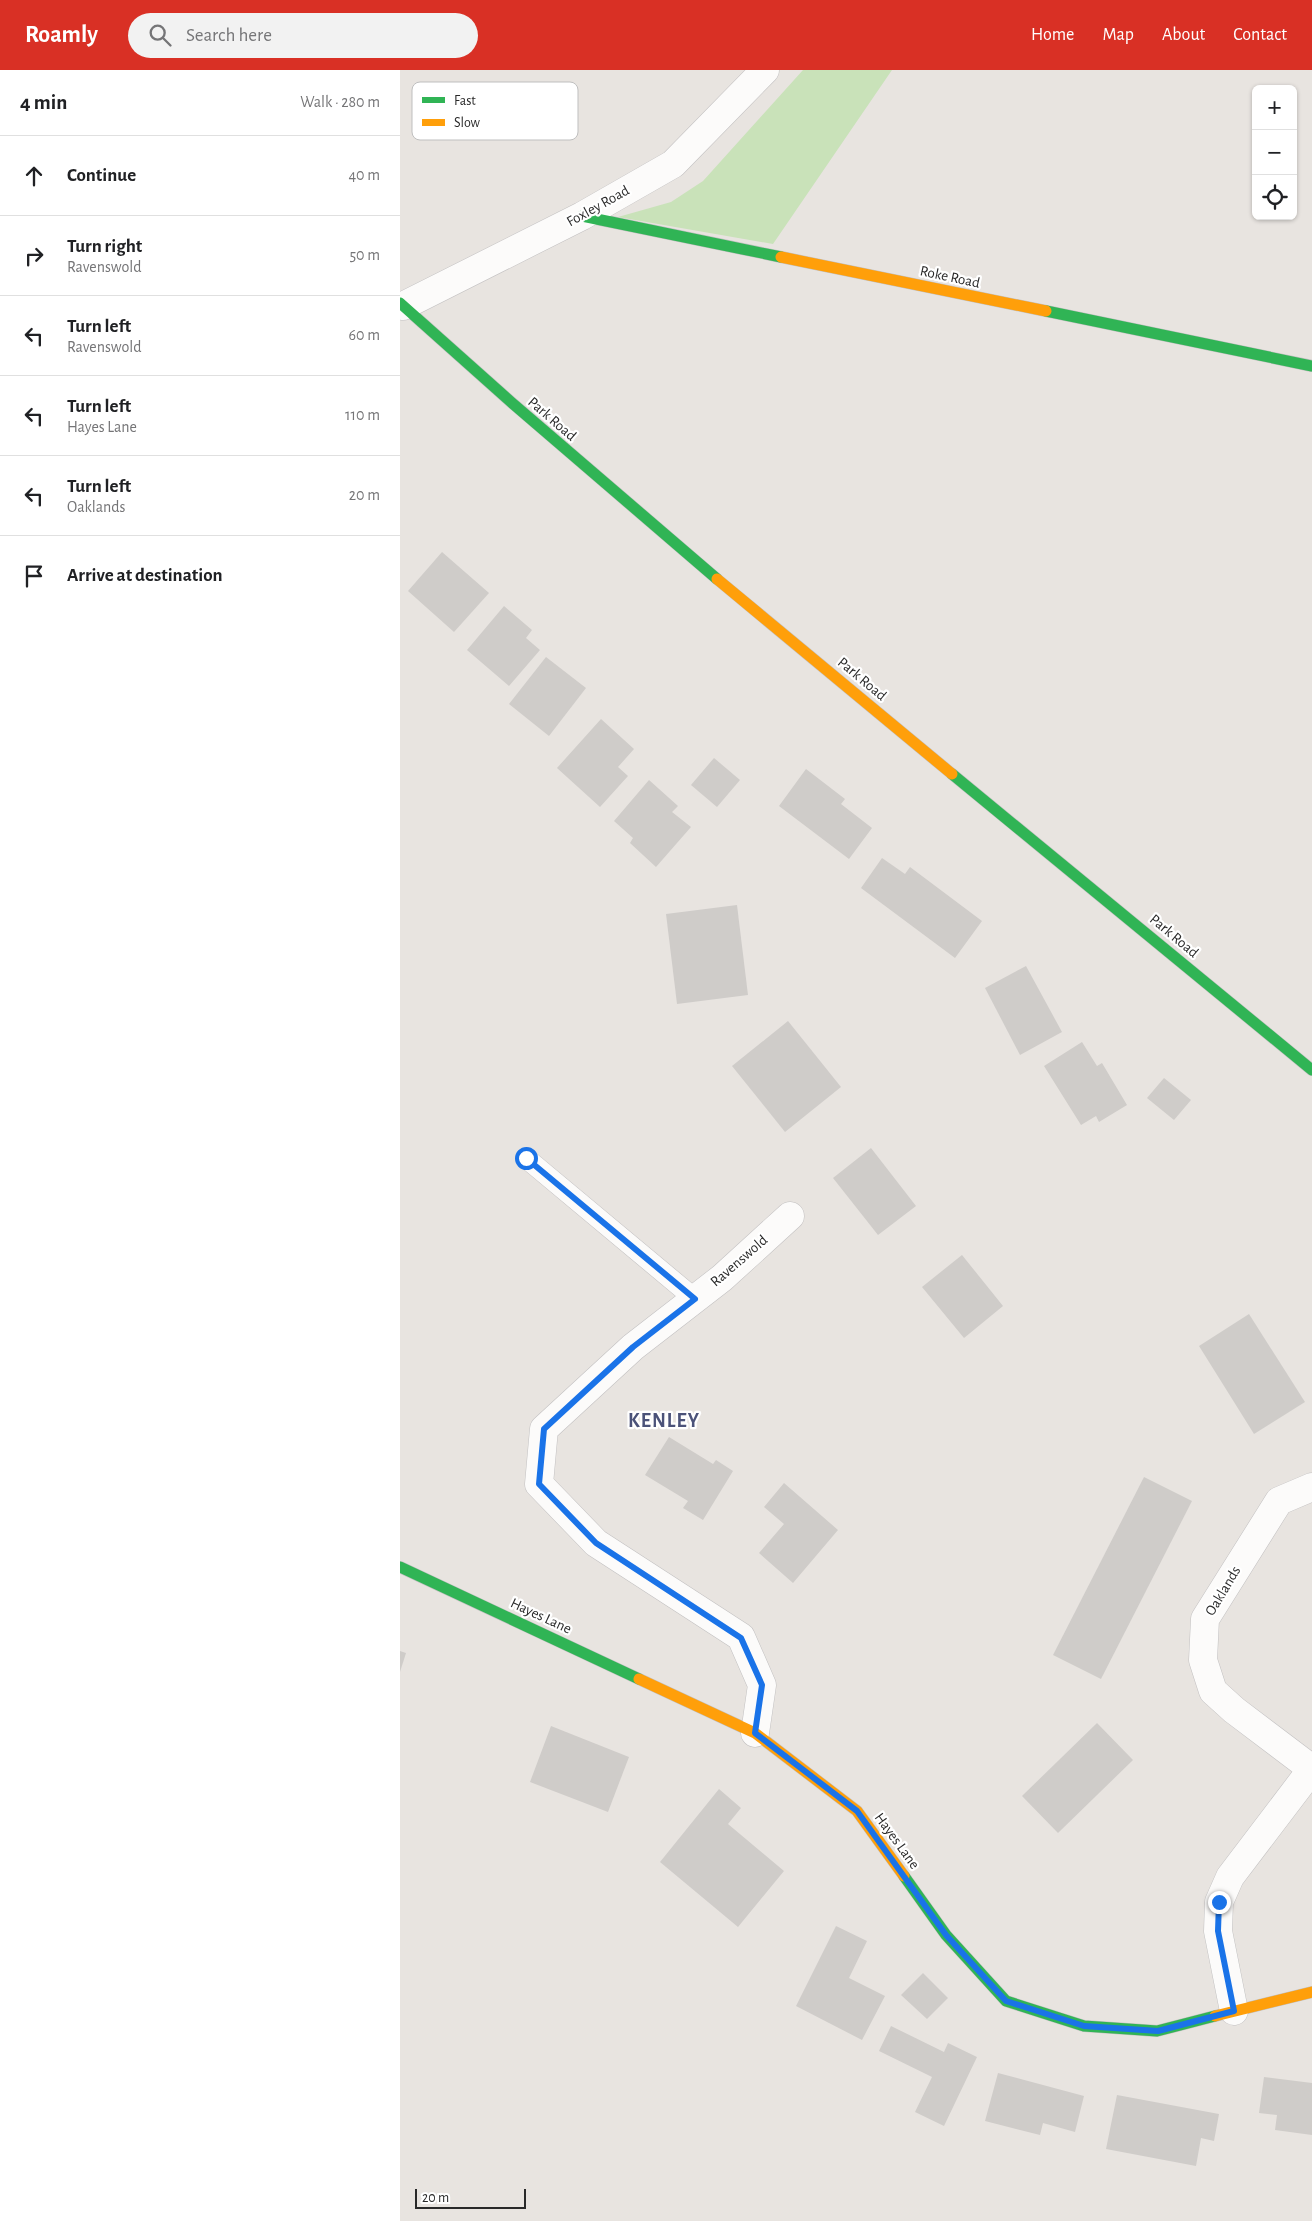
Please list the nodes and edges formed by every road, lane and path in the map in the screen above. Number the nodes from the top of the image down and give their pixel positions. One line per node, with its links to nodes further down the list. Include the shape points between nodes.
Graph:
1 (765, 70): 2 (street, Foxley Road, via 673,164)
2 (582, 216): 3 (street, Foxley Road); 4 (street, Roke Road)
3 (402, 304): 5 (street, Park Road, via 445,346 613,492)
4 (1312, 366)
5 (1312, 1070)
6 (526, 1158): 8 (lane)
7 (790, 1216): 8 (street, Ravenswold)
8 (695, 1299): 11 (street, Ravenswold, via 633,1347 544,1429 539,1484 596,1543 741,1638 762,1685)
9 (1312, 1487): 13 (street, Oaklands, via 1279,1501 1205,1619 1203,1660 1213,1690 1234,1710 1312,1769 1230,1877 1219,1902 1218,1931)
10 (400, 1567): 11 (street, Hayes Lane)
11 (755, 1733): 13 (street, Hayes Lane, via 857,1811 946,1935 1006,2001 1084,2026 1158,2031)
12 (1312, 1992): 13 (street, Hayes Lane)
13 (1234, 2011)

